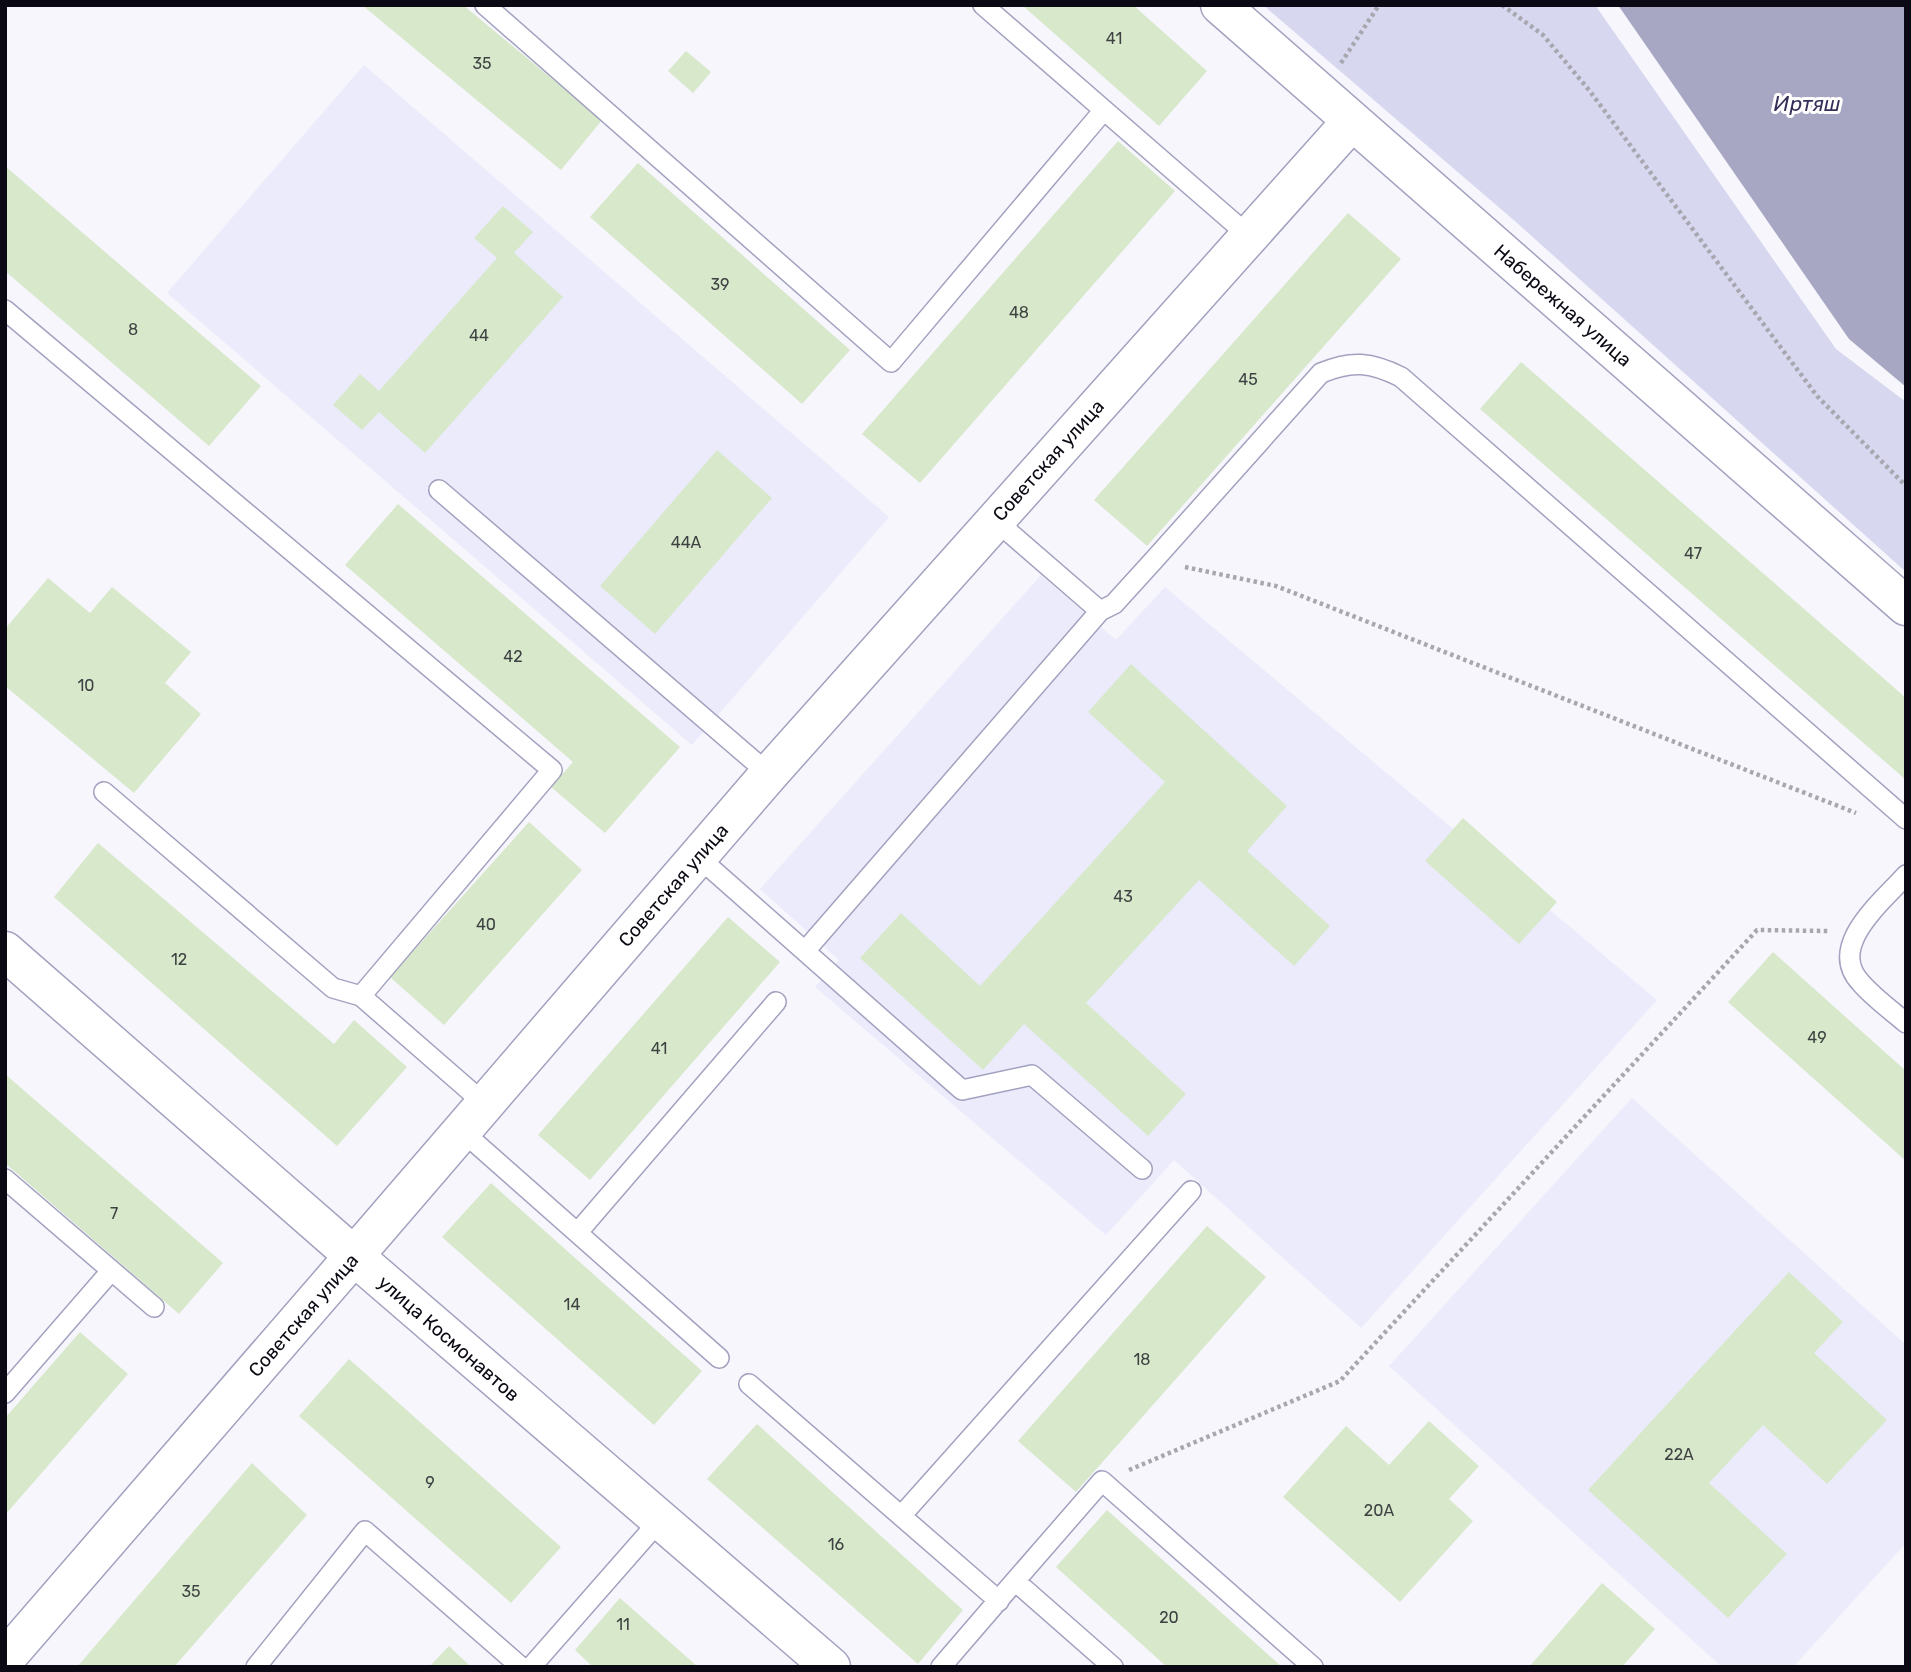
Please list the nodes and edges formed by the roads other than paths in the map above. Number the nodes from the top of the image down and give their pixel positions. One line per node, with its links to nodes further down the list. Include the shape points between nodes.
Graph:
1 (485, 5): 4 (lane, via 891,362)
2 (983, 5): 4 (lane)
3 (1220, 5): 5 (street, Набережная улица)
4 (1104, 110): 6 (lane)
5 (1352, 121): 6 (street, Советская улица); 10 (street, Набережная улица)
6 (1249, 236): 9 (street, Советская улица)
7 (5, 310): 19 (lane, via 552,770)
8 (439, 490): 12 (lane)
9 (995, 520): 11 (lane); 12 (street, Советская улица)
10 (1906, 606)
11 (1100, 611): 14 (lane, via 1114,604 1321,373 1360,362 1379,365 1401,377); 18 (lane)
12 (769, 774): 15 (street, Советская улица)
13 (104, 792): 19 (lane, via 333,988)
14 (1906, 820)
15 (697, 856): 18 (lane); 22 (street, Советская улица)
16 (1906, 875): 21 (lane, via 1856,932 1849,947 1850,965 1859,981)
17 (5, 951): 27 (street, улица Космонавтов)
18 (805, 951): 23 (lane, via 962,1090 1032,1075)
19 (361, 996): 22 (lane)
20 (776, 1002): 26 (lane)
21 (1906, 1023)
22 (473, 1118): 26 (lane); 27 (street, Советская улица)
23 (1142, 1169)
24 (5, 1179): 28 (lane)
25 (1191, 1192): 33 (lane)
26 (578, 1232): 30 (lane)
27 (354, 1256): 34 (street, улица Космонавтов); 37 (street, Советская улица)
28 (111, 1271): 29 (lane); 32 (lane)
29 (153, 1307)
30 (719, 1357)
31 (749, 1384): 33 (lane)
32 (5, 1393)
33 (901, 1516): 36 (lane)
34 (660, 1520): 40 (lane); 41 (street, улица Космонавтов)
35 (1016, 1581): 36 (lane); 43 (lane); 44 (lane, via 1102,1481)
36 (999, 1601): 42 (lane)
37 (5, 1659)
38 (256, 1667): 39 (lane, via 365,1531)
39 (521, 1667)
40 (531, 1667)
41 (831, 1667)
42 (941, 1667)
43 (1113, 1667)
44 (1313, 1667)

